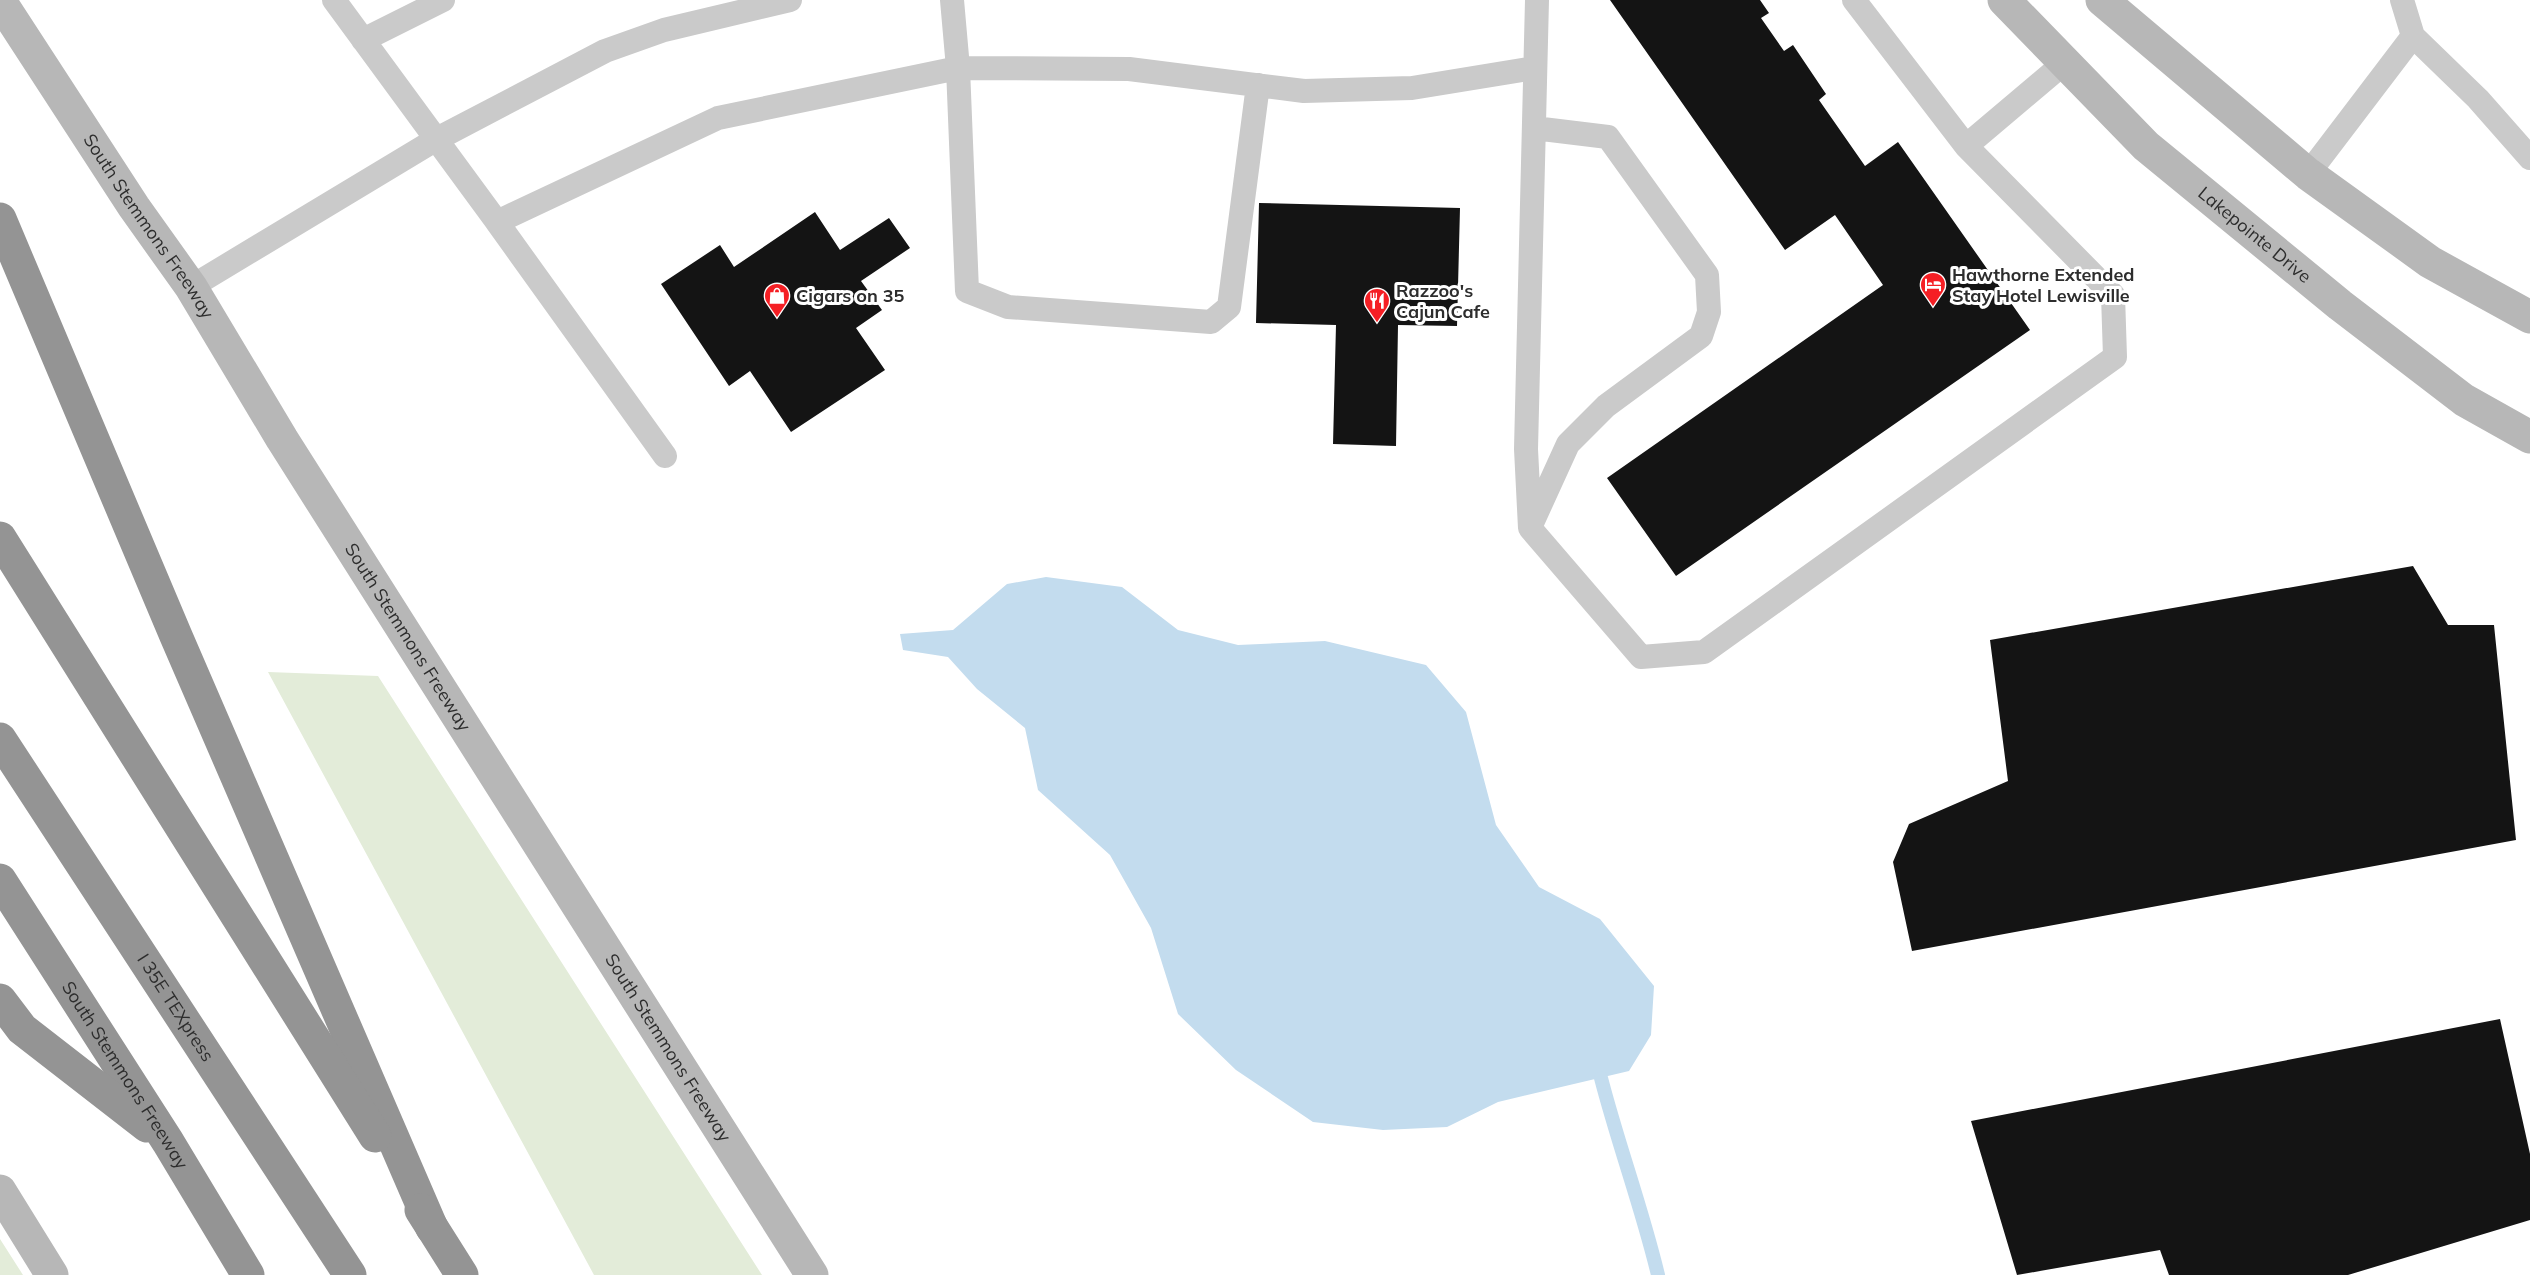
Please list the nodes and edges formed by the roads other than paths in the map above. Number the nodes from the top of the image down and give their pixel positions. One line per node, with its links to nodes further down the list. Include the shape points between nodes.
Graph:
1 (334, 0): 12 (lane)
2 (443, 0): 12 (lane)
3 (790, 0): 18 (lane, via 664,30 605,51)
4 (952, 0): 14 (lane)
5 (1537, 0): 15 (lane)
6 (1854, 0): 19 (lane)
7 (2004, 0): 13 (main road, Lakepointe Drive)
8 (2102, 0): 21 (main road)
9 (2402, 0): 11 (lane)
10 (0, 1): 24 (main road, South Stemmons Freeway)
11 (2413, 36): 20 (lane, via 2478,99); 21 (lane)
12 (363, 40): 18 (lane)
13 (2063, 64): 19 (lane); 26 (main road, Lakepointe Drive, via 2146,146 2340,305 2464,400)
14 (958, 68): 16 (lane, via 1129,69); 16 (lane, via 967,291 1008,307 1211,322 1229,307); 23 (lane, via 718,118)
15 (1535, 68): 16 (lane, via 1412,88 1304,91); 17 (lane)
16 (1258, 86)
17 (1534, 128): 28 (lane, via 1526,449); 28 (lane, via 1608,137 1707,275 1709,312 1701,336 1606,406 1568,444)
18 (435, 140): 23 (lane); 24 (lane)
19 (1966, 146): 28 (lane, via 2113,295 2115,357 1704,652 1641,657)
20 (2530, 158)
21 (2308, 174): 25 (main road, via 2430,262)
22 (0, 219): 35 (highway)
23 (497, 222): 27 (lane)
24 (191, 287): 40 (main road, South Stemmons Freeway, via 282,439)
25 (2530, 317)
26 (2530, 437)
27 (665, 456)
28 (1530, 528)
29 (0, 538): 35 (highway)
30 (0, 739): 38 (highway, I 35E TEXpress)
31 (0, 880): 33 (highway, South Stemmons Freeway)
32 (0, 1000): 33 (highway, via 22,1029)
33 (168, 1142): 37 (highway, South Stemmons Freeway)
34 (0, 1191): 36 (main road)
35 (432, 1228): 39 (highway)
36 (52, 1275)
37 (248, 1275)
38 (350, 1275)
39 (462, 1275)
40 (812, 1275)

